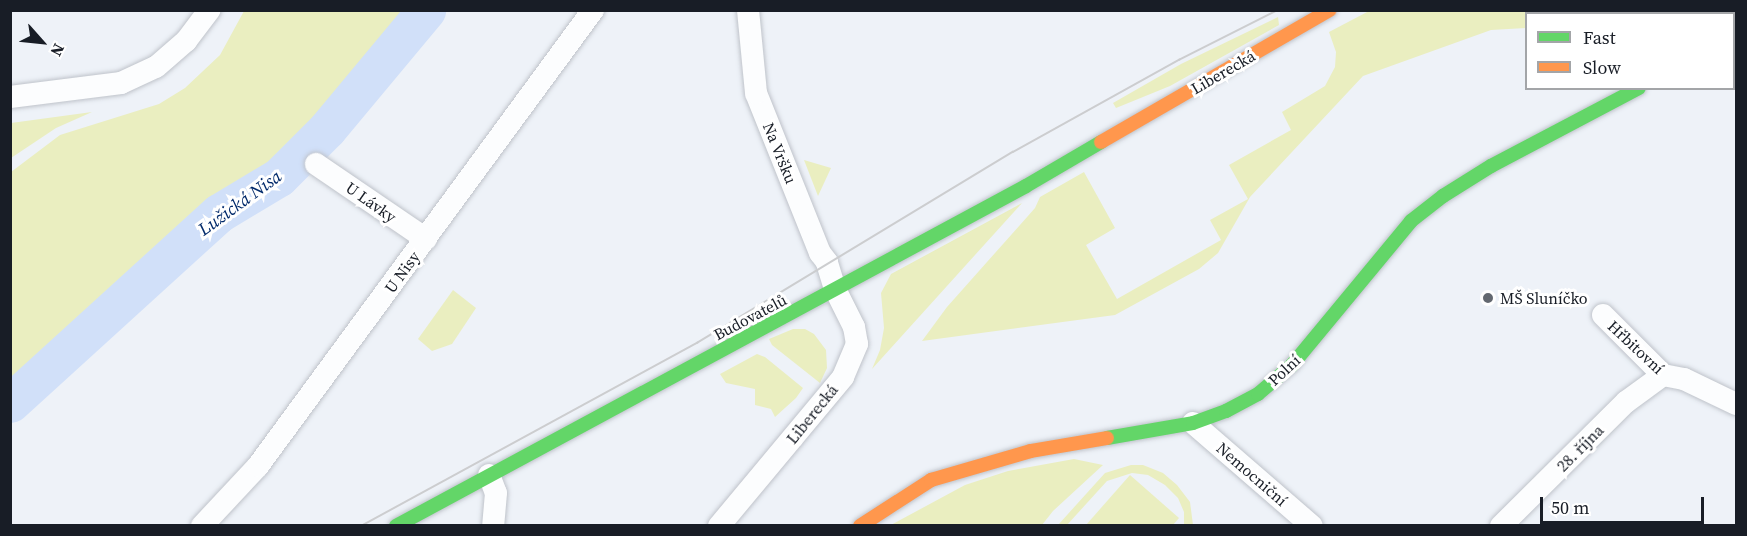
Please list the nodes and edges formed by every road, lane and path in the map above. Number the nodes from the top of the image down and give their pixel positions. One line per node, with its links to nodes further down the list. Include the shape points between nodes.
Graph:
1 (209, 10): 6 (street, via 186,41 156,67 130,79)
2 (593, 10): 9 (street, U Nisy)
3 (748, 10): 10 (street, Na Vršku, via 756,93)
4 (1330, 10): 7 (main road, Liberecká)
5 (1635, 90): 14 (main road, Polní, via 1544,136 1443,196 1410,221 1292,365 1258,394)
6 (10, 97)
7 (1116, 132): 10 (main road, Budovatelů, via 1026,186)
8 (316, 164): 9 (street, U Lávky)
9 (426, 240): 17 (street, U Nisy, via 258,466)
10 (835, 289): 15 (main road, Budovatelů); 16 (street, Liberecká, via 854,327 857,344 851,363)
11 (1603, 315): 12 (street, Hřbitovní)
12 (1663, 375): 13 (street, Hřbitovní, via 1684,379); 22 (street, 28. října, via 1626,402)
13 (1737, 404)
14 (1192, 423): 20 (main road, Polní, via 1031,451 931,480); 21 (street, Nemocniční)
15 (489, 476): 18 (main road, Budovatelů); 19 (street, via 496,493)
16 (728, 523)
17 (202, 525)
18 (396, 525)
19 (494, 525)
20 (860, 525)
21 (1312, 525)
22 (1501, 525)

